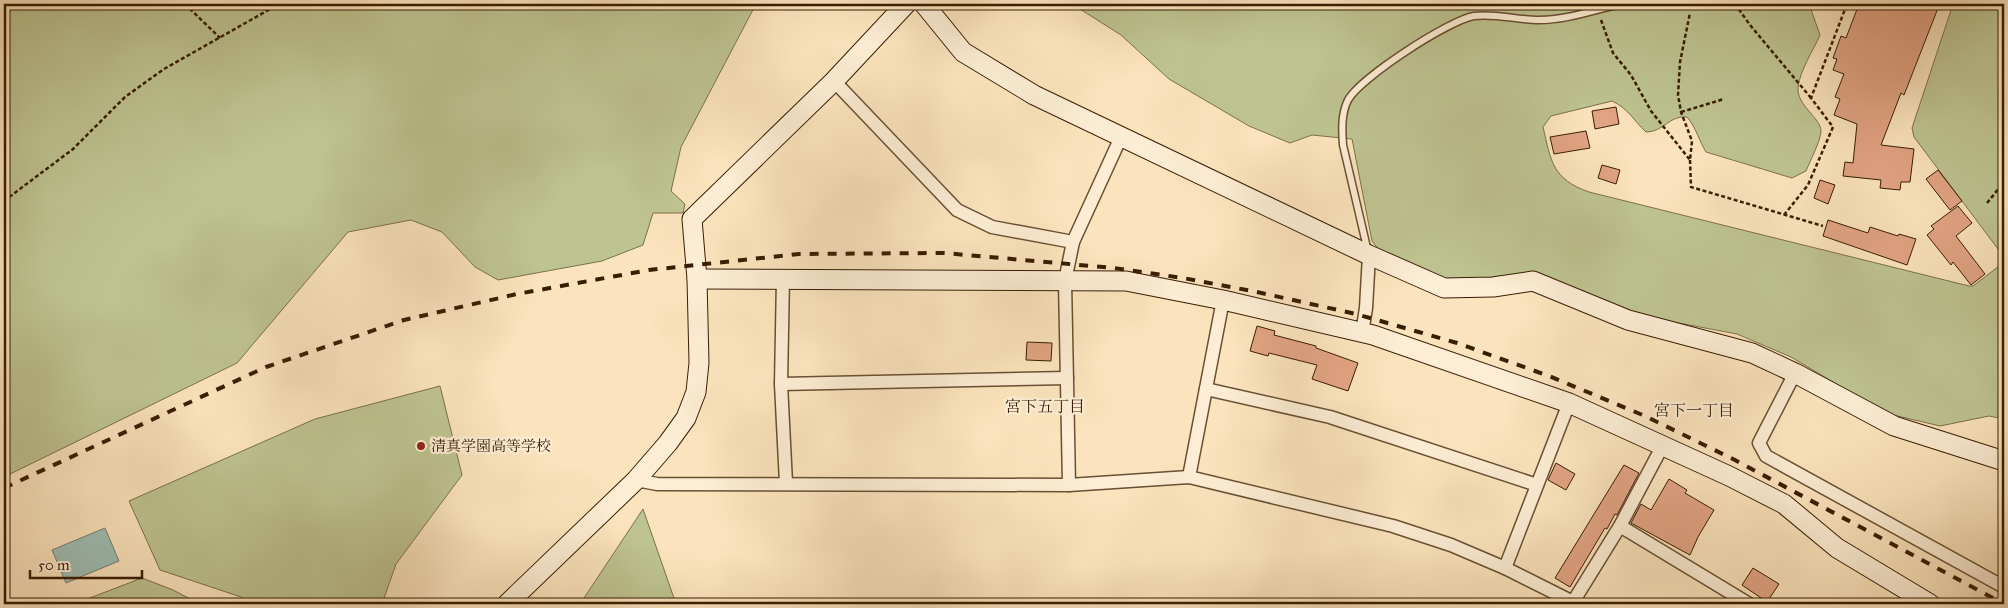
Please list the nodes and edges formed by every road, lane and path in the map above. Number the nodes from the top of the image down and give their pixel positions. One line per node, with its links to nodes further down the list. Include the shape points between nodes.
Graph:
1 (184, 4): 10 (path)
2 (278, 4): 10 (path)
3 (906, 4): 11 (street)
4 (924, 4): 16 (street, via 962,52 1034,95)
5 (1621, 4): 9 (lane)
6 (1689, 4): 14 (path, via 1680,62 1678,95)
7 (1736, 4): 13 (path)
8 (1847, 4): 13 (path)
9 (1596, 10): 18 (path, via 1614,53 1631,75 1651,112); 25 (lane, via 1562,19 1475,16 1463,19 1364,81 1349,98 1342,128 1343,145)
10 (220, 38): 20 (path, via 164,69 125,97 73,149)
11 (834, 81): 24 (street, via 957,210 992,227); 27 (street, via 692,219)
12 (1724, 98): 14 (path)
13 (1811, 98): 22 (path, via 1833,127 1808,185)
14 (1682, 112): 18 (path, via 1692,141)
15 (2004, 125): 17 (path)
16 (1122, 137): 24 (street); 25 (street)
17 (2004, 139)
18 (1690, 160): 22 (path, via 1690,187)
19 (2004, 182): 21 (path)
20 (4, 201)
21 (1987, 203)
22 (1784, 214): 23 (path)
23 (1823, 226)
24 (1073, 242): 28 (street)
25 (1369, 255): 30 (street); 31 (street, via 1444,288 1533,281 1628,320 1752,354)
26 (783, 278): 27 (street); 28 (street); 33 (street)
27 (697, 279): 39 (street, via 699,363 696,392 686,418)
28 (1065, 281): 29 (street, via 1126,281); 32 (street)
29 (1223, 300): 30 (street); 34 (street)
30 (1362, 333): 35 (street)
31 (1795, 374): 37 (street, via 1894,426); 45 (street, via 1759,443 1766,456)
32 (1067, 378): 33 (street); 41 (street)
33 (781, 384): 40 (street)
34 (1206, 389): 38 (street); 42 (street, via 1330,417)
35 (1569, 403): 36 (street); 42 (street)
36 (1663, 445): 43 (street); 49 (street, via 1784,504 1837,548)
37 (2004, 461)
38 (1189, 477): 41 (street); 44 (street, via 1394,526)
39 (636, 480): 40 (street, via 657,484); 46 (street)
40 (786, 483): 41 (street)
41 (1069, 485)
42 (1537, 485): 44 (street)
43 (1620, 526): 47 (street); 48 (street)
44 (1505, 568): 47 (street)
45 (2004, 587)
46 (504, 603)
47 (1575, 603)
48 (1749, 604)
49 (1930, 604)

